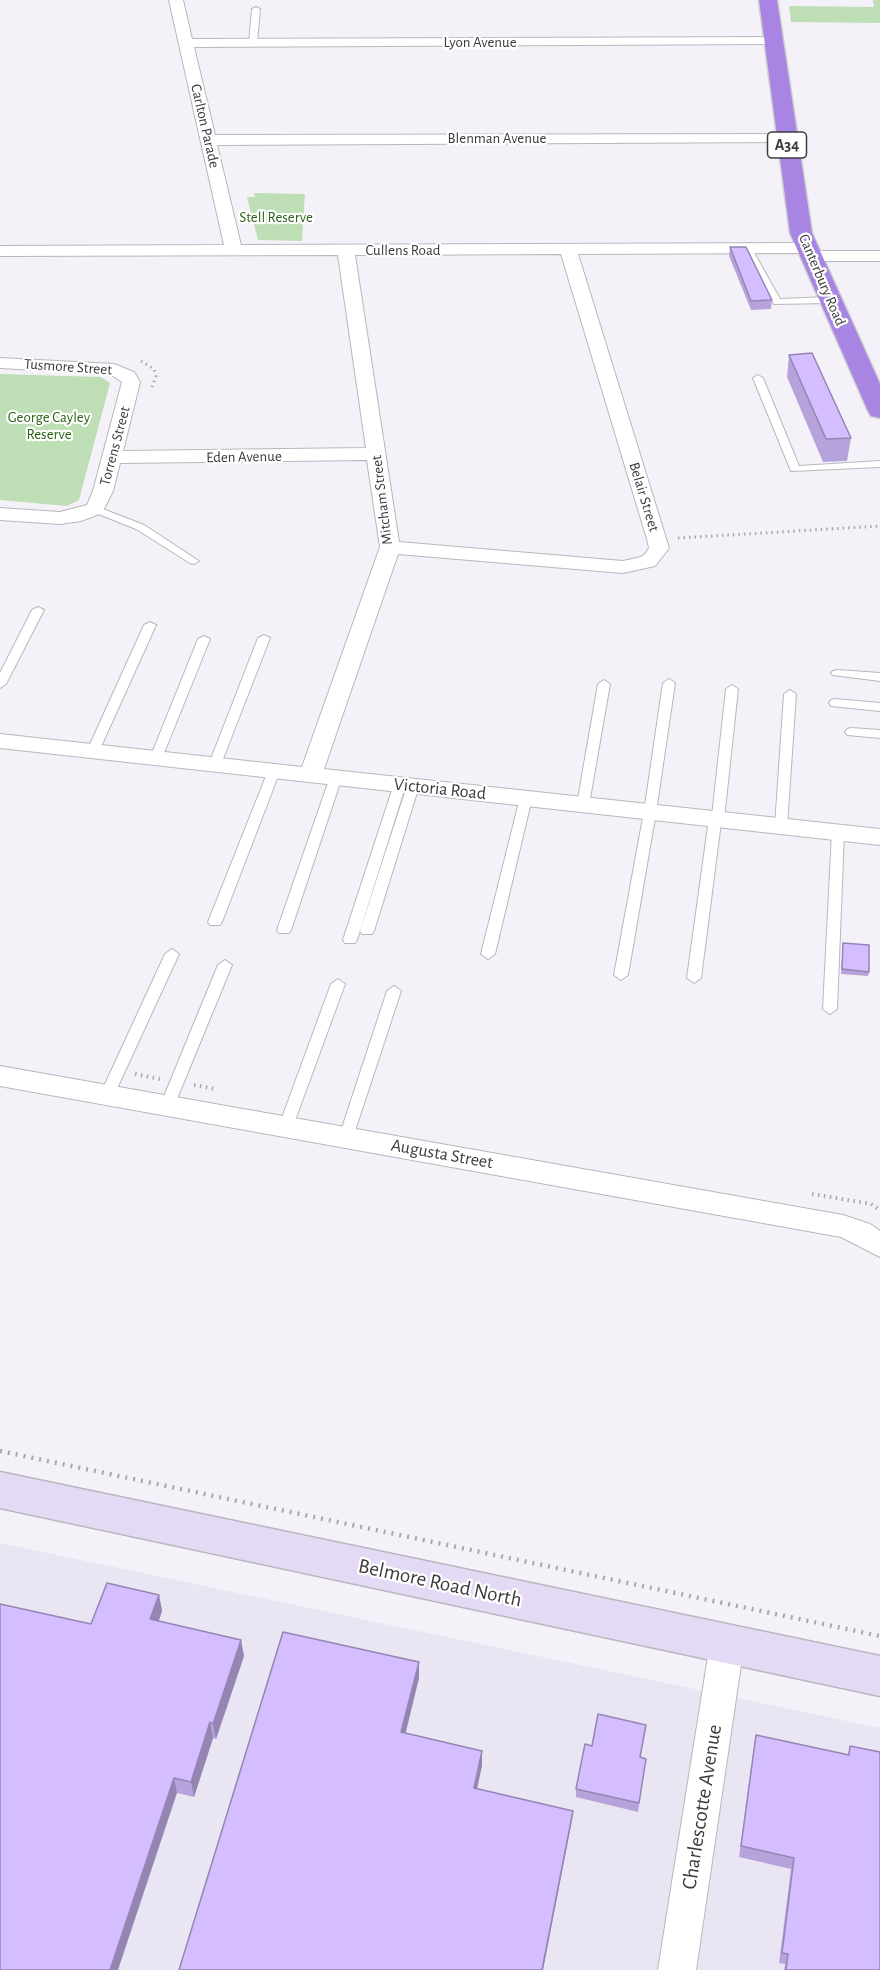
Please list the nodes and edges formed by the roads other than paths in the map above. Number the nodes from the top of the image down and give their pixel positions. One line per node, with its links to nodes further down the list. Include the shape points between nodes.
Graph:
1 (176, 0): 6 (street, Carlton Parade)
2 (768, 0): 4 (highway, Canterbury Road / A34)
3 (256, 9): 5 (lane)
4 (774, 40): 5 (street, Lyon Avenue); 7 (highway, Canterbury Road / A34)
5 (253, 42): 6 (street, Lyon Avenue)
6 (186, 43): 8 (street, Carlton Parade)
7 (786, 137): 8 (street, Blenman Avenue); 14 (highway, Canterbury Road / A34)
8 (208, 140): 13 (street, Carlton Parade)
9 (748, 249): 11 (street, Cullens Road); 14 (street, Cullens Road); 16 (lane, via 777,302)
10 (346, 250): 11 (street, Cullens Road); 13 (street, Cullens Road); 21 (street, Mitcham Street)
11 (568, 250): 26 (street, Belair Street, via 658,548 648,562 623,567)
12 (0, 251): 13 (street, Cullens Road)
13 (234, 251)
14 (807, 252): 15 (street, Cullens Road); 16 (highway, Canterbury Road / A34)
15 (880, 256)
16 (829, 300): 20 (highway, Canterbury Road / A34)
17 (0, 363): 19 (street, Tusmore Street, via 114,369)
18 (758, 378): 23 (lane, via 795,469)
19 (131, 382): 22 (street, Torrens Street)
20 (880, 411)
21 (376, 454): 22 (street, Eden Avenue); 26 (street, Mitcham Street)
22 (112, 457): 24 (street, Torrens Street)
23 (880, 464)
24 (95, 509): 25 (street, via 60,518); 27 (lane, via 140,527)
25 (0, 514)
26 (390, 547): 48 (street, Mitcham Street)
27 (194, 561)
28 (38, 610): 35 (lane)
29 (150, 625): 44 (lane)
30 (264, 638): 46 (lane)
31 (204, 639): 45 (lane)
32 (837, 673): 33 (lane)
33 (880, 677)
34 (669, 682): 53 (lane)
35 (0, 684)
36 (604, 684): 52 (lane)
37 (732, 689): 54 (lane)
38 (790, 694): 55 (lane)
39 (835, 703): 40 (lane)
40 (880, 707)
41 (851, 732): 42 (lane)
42 (880, 735)
43 (0, 741): 44 (street, Victoria Road)
44 (93, 751): 45 (street, Victoria Road)
45 (156, 758): 46 (street, Victoria Road)
46 (215, 764): 47 (street, Victoria Road)
47 (274, 771): 48 (street, Victoria Road); 58 (lane)
48 (311, 774): 49 (street, Victoria Road)
49 (336, 777): 50 (street, Victoria Road); 59 (lane)
50 (406, 785): 51 (street, Victoria Road); 60 (lane); 61 (lane)
51 (526, 798): 52 (street, Victoria Road); 63 (lane)
52 (583, 804): 53 (street, Victoria Road)
53 (651, 812): 54 (street, Victoria Road); 65 (lane)
54 (716, 819): 55 (street, Victoria Road); 66 (lane)
55 (781, 826): 56 (street, Victoria Road)
56 (838, 833): 57 (street, Victoria Road); 69 (lane)
57 (880, 837)
58 (215, 922)
59 (284, 930)
60 (367, 932)
61 (350, 940)
62 (172, 954): 71 (lane)
63 (488, 954)
64 (225, 965): 72 (lane)
65 (621, 975)
66 (694, 978)
67 (338, 984): 73 (lane)
68 (394, 991): 74 (lane)
69 (830, 1009)
70 (0, 1076): 71 (street, Augusta Street)
71 (107, 1095): 72 (street, Augusta Street)
72 (167, 1106): 73 (street, Augusta Street)
73 (286, 1126): 74 (street, Augusta Street)
74 (346, 1137): 75 (street, Augusta Street, via 843,1226)
75 (880, 1246)
76 (0, 1490): 77 (main road, Belmore Road North)
77 (727, 1644): 78 (main road, Belmore Road North); 79 (street, Charlescotte Avenue)
78 (880, 1676)
79 (677, 1970)

